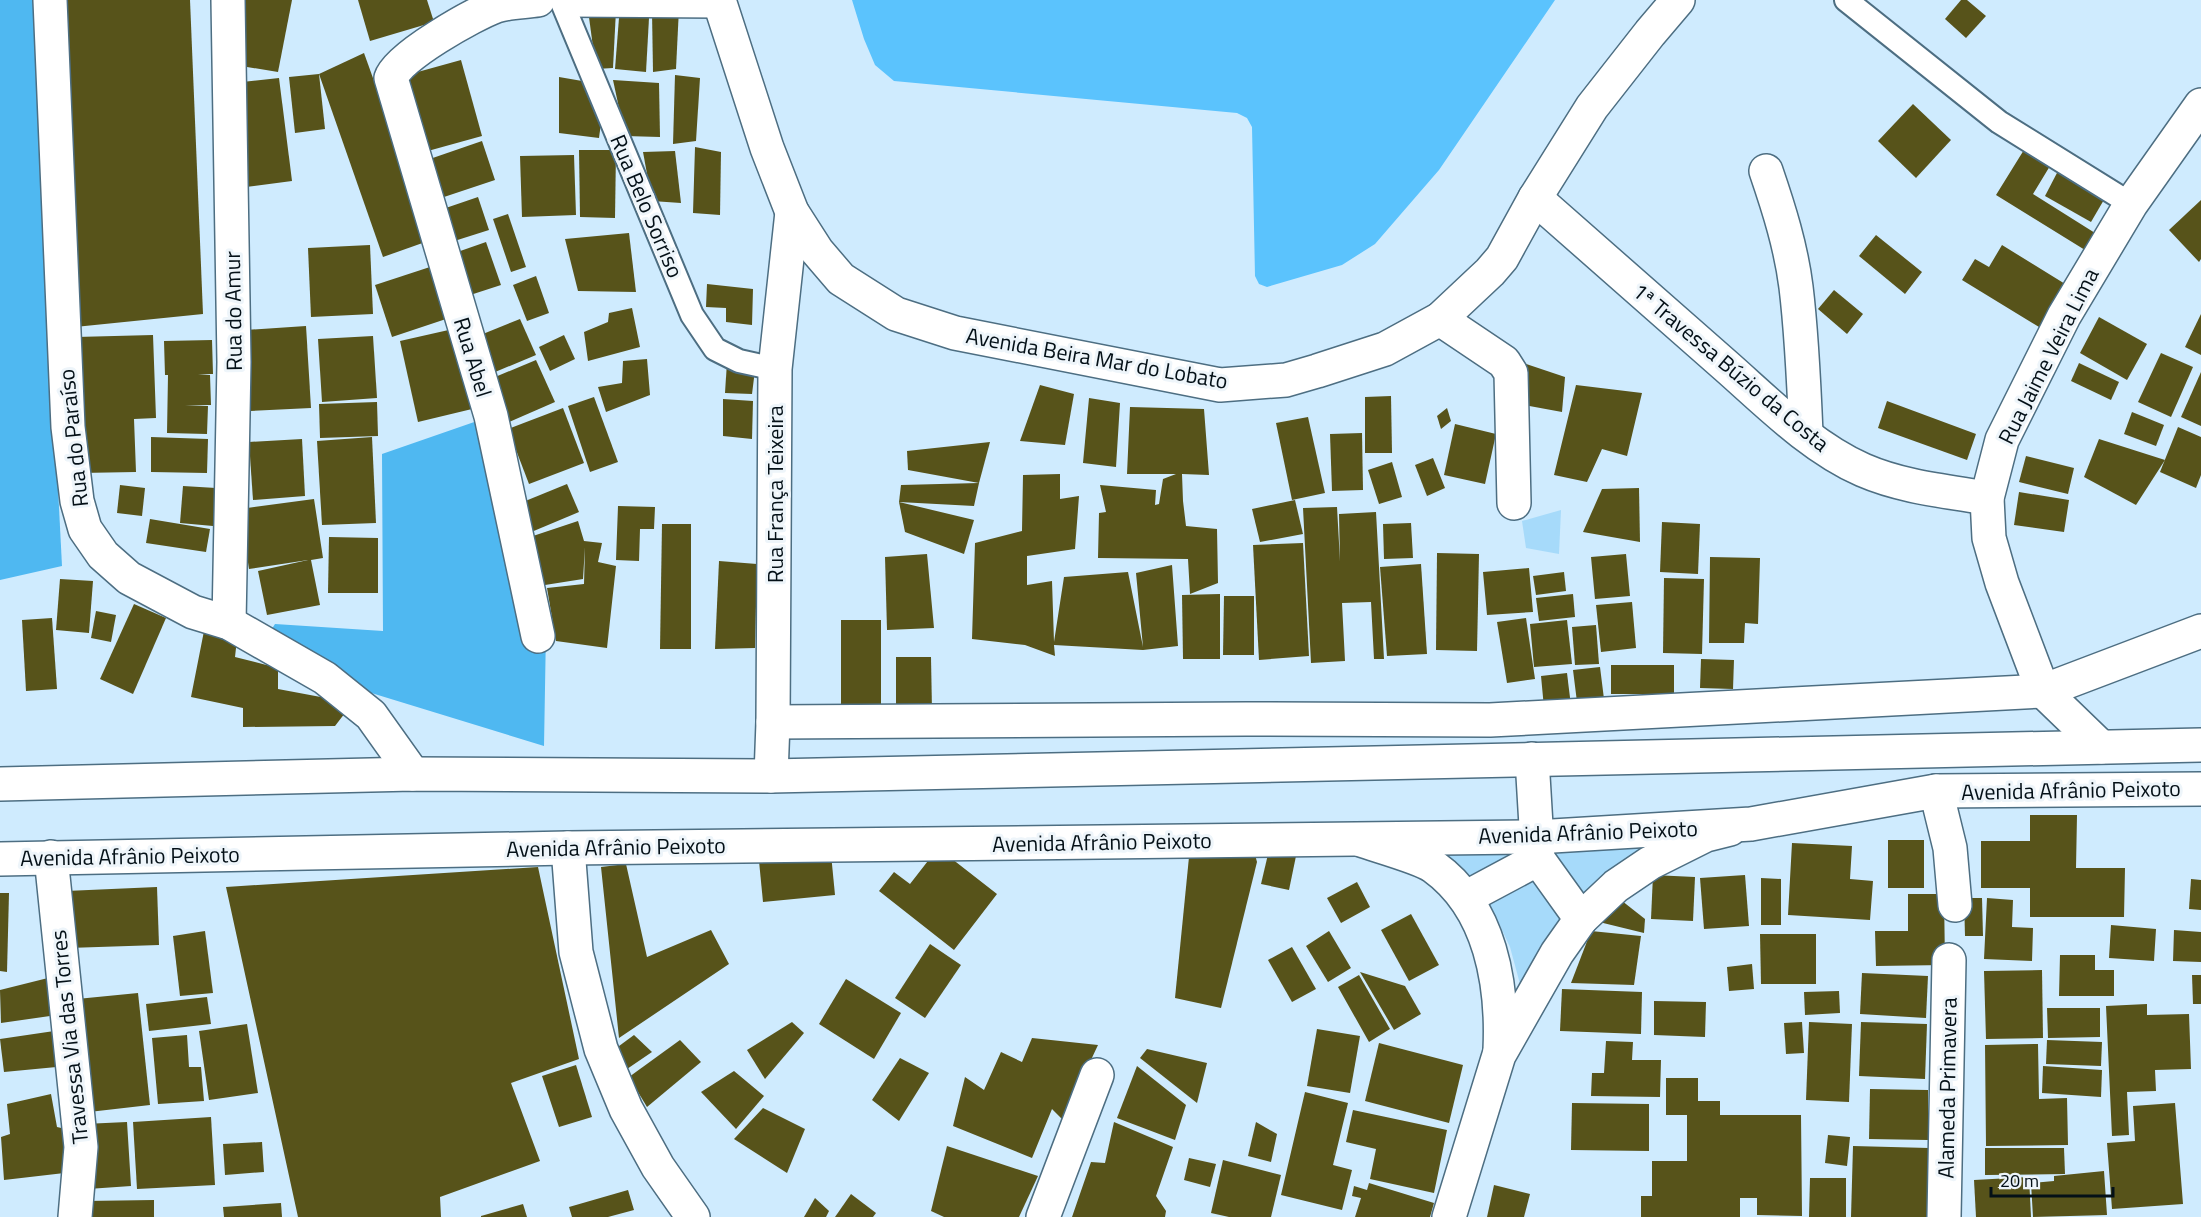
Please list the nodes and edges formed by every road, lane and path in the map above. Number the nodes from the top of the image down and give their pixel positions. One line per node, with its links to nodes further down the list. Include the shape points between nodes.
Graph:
1 (50, 0): 19 (street, Rua do Paraíso, via 68,427 77,501 85,529 103,555 129,578 193,612)
2 (228, 0): 19 (street, Rua do Amur, via 234,362)
3 (538, 0): 21 (street, Rua Abel, via 499,5 458,24 391,74 491,416)
4 (561, 0): 15 (lane, Rua Belo Sorriso, via 692,315 715,349 739,361)
5 (568, 0): 8 (street)
6 (1678, 0): 11 (street, Avenida Beira Mar do Lobato, via 1592,107)
7 (1846, 0): 12 (lane, via 1999,122)
8 (719, 1): 13 (street, Avenida Beira Mar do Lobato)
9 (2201, 105): 12 (street, Rua Jaime Veira Lima)
10 (1767, 171): 16 (street, via 1783,220 1796,284)
11 (1535, 198): 14 (street, Avenida Beira Mar do Lobato, via 1502,258); 16 (street, 1ª Travessa Búzio da Costa)
12 (2131, 204): 17 (street, Rua Jaime Veira Lima, via 2028,385 2002,440)
13 (792, 212): 14 (street, Avenida Beira Mar do Lobato, via 841,279 896,314 955,333 1220,385 1286,380 1317,371 1385,349); 15 (street, Rua França Teixeira)
14 (1440, 319): 18 (street, via 1504,362 1511,373)
15 (775, 369): 23 (street, Rua França Teixeira)
16 (1806, 434): 17 (street, 1ª Travessa Búzio da Costa, via 1862,470 1887,479)
17 (1987, 498): 22 (street, Rua Jaime Veira Lima, via 1989,538 2002,583)
18 (1514, 503)
19 (229, 623): 27 (street, Rua do Paraíso, via 326,678 353,700 371,715)
20 (2201, 631): 22 (street)
21 (538, 636)
22 (2043, 691): 23 (street, via 1490,720); 25 (street, Rua Jaime Veira Lima)
23 (773, 722): 28 (street, Rua França Teixeira)
24 (2201, 745): 25 (street, Avenida Afrânio Peixoto)
25 (2101, 747): 26 (street, Avenida Afrânio Peixoto)
26 (1532, 759): 28 (street, Avenida Afrânio Peixoto); 35 (street)
27 (412, 774): 28 (street, Avenida Afrânio Peixoto); 29 (street, Avenida Afrânio Peixoto)
28 (771, 776)
29 (0, 784)
30 (2201, 789): 31 (street, Avenida Afrânio Peixoto)
31 (1936, 791): 32 (street, Avenida Afrânio Peixoto); 39 (street, via 1950,848)
32 (1751, 824): 35 (street, Avenida Afrânio Peixoto); 40 (street, via 1706,835 1650,863 1616,886)
33 (1358, 839): 34 (street, Avenida Afrânio Peixoto); 35 (street, Avenida Afrânio Peixoto); 38 (street, via 1433,866)
34 (568, 848): 36 (street, Avenida Afrânio Peixoto); 45 (street, via 576,952 601,1049 626,1108 658,1167)
35 (1537, 848): 38 (street); 40 (street)
36 (51, 857): 37 (street, Avenida Afrânio Peixoto); 44 (street, Travessa Via das Torres, via 81,1147)
37 (0, 859)
38 (1467, 897): 42 (street, via 1491,952 1500,994)
39 (1955, 905)
40 (1581, 919): 42 (street)
41 (1949, 960): 48 (street, Alameda Primavera)
42 (1499, 1055): 47 (street)
43 (1097, 1076): 46 (street)
44 (75, 1217)
45 (693, 1217)
46 (1042, 1217)
47 (1449, 1217)
48 (1944, 1217)

